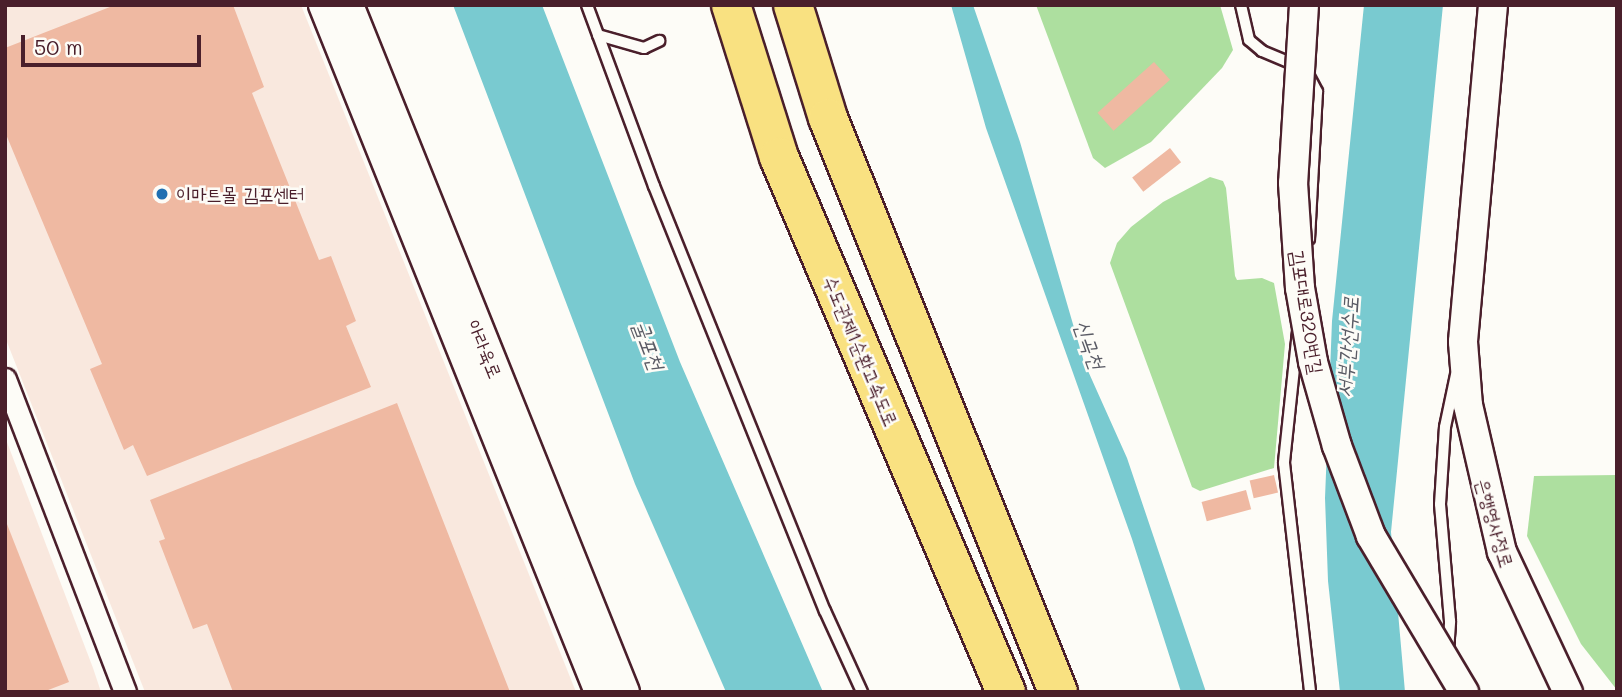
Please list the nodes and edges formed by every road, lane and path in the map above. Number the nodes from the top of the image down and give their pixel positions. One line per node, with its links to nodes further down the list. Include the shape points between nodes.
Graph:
1 (323, 5): 14 (street, 아라육로)
2 (349, 5): 15 (street, 아라육로)
3 (587, 5): 9 (lane)
4 (731, 5): 17 (highway, 수도권제1순환고속도로, via 779,158)
5 (793, 5): 18 (highway, via 828,118)
6 (1241, 5): 19 (lane, via 1249,40 1262,51 1306,69 1317,92 1307,258 1284,436)
7 (1304, 5): 21 (street, 김포대로320번길, bridge, via 1293,183 1300,288 1313,362 1337,446 1371,536)
8 (1493, 5): 11 (street, 은행영사정로)
9 (598, 35): 10 (lane, via 644,48); 16 (lane, via 825,611)
10 (659, 41)
11 (1463, 342): 20 (lane, 은행영사정로, via 1445,427 1440,504 1450,621); 22 (street, 은행영사정로, via 1475,450 1502,552)
12 (5, 379): 13 (street)
13 (125, 692)
14 (598, 692)
15 (625, 692)
16 (862, 692)
17 (1006, 692)
18 (1058, 692)
19 (1310, 692)
20 (1446, 692)
21 (1464, 692)
22 (1569, 692)

